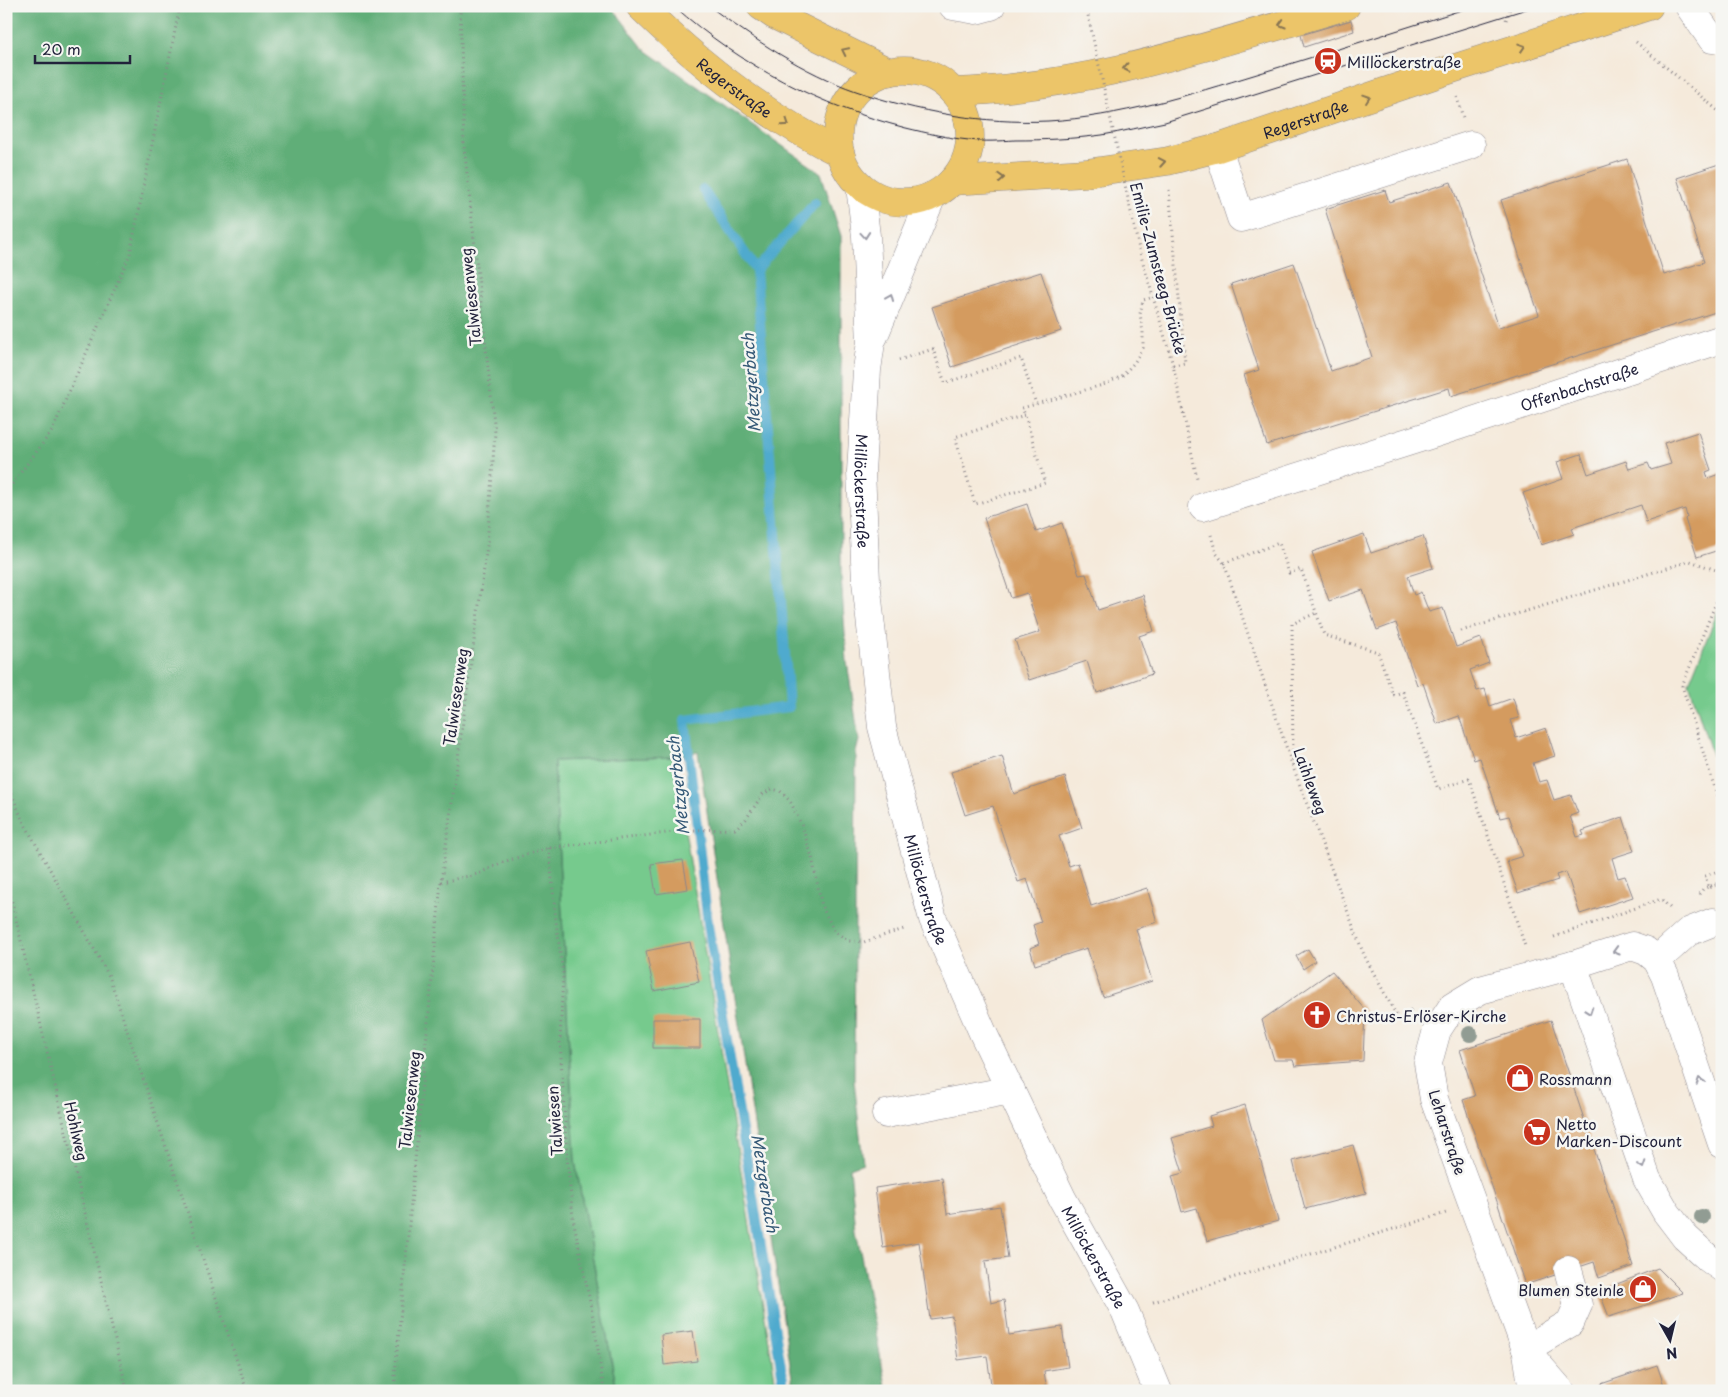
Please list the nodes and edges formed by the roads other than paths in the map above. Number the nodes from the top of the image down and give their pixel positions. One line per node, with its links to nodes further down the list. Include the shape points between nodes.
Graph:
1 (640, 6): 13 (main road, Regerstraße, one-way to 13, via 739,92 807,137)
2 (761, 6): 9 (main road, Regerstraße, one-way to 2)
3 (953, 6): 4 (street, via 976,10)
4 (991, 6)
5 (1346, 6): 10 (main road, one-way to 10, via 1134,67 1055,83)
6 (1649, 6): 12 (main road, Regerstraße, one-way to 6)
7 (1689, 6): 8 (street, via 1712,39)
8 (1722, 36)
9 (888, 72): 10 (main road, Regerstraße, via 924,73); 13 (main road, Regerstraße, via 870,79 855,91 843,109 838,131)
10 (953, 92): 15 (main road, Regerstraße, via 968,118 970,140 965,162)
11 (1471, 145): 12 (street, via 1241,218)
12 (1218, 148): 15 (main road, Regerstraße, one-way to 12, via 1086,173 1168,161)
13 (840, 153): 14 (main road, Regerstraße, via 848,172)
14 (860, 186): 15 (main road, Regerstraße, via 882,198 908,202); 17 (street, Millöckerstraße, one-way to 17)
15 (942, 188): 17 (street, Millöckerstraße, one-way to 15)
16 (1722, 338): 18 (street, Offenbachstraße)
17 (871, 342): 22 (street, Millöckerstraße, via 862,482 866,581 882,727 933,919)
18 (1204, 507)
19 (1713, 922): 20 (street, via 1688,932)
20 (1657, 960): 21 (street, Leharstraße, one-way to 21, via 1632,946); 24 (street, one-way to 20)
21 (1573, 965): 25 (street, one-way to 25, via 1646,1179 1685,1237); 27 (street, Leharstraße, via 1480,990 1452,1007 1437,1030 1428,1063 1434,1099)
22 (1010, 1090): 23 (street); 28 (street, Millöckerstraße, via 1062,1198 1125,1310)
23 (886, 1114)
24 (1722, 1144)
25 (1717, 1258)
26 (1568, 1270): 27 (street, via 1578,1305 1570,1323)
27 (1527, 1350): 29 (street); 30 (street)
28 (1158, 1391)
29 (1533, 1391)
30 (1561, 1391)

